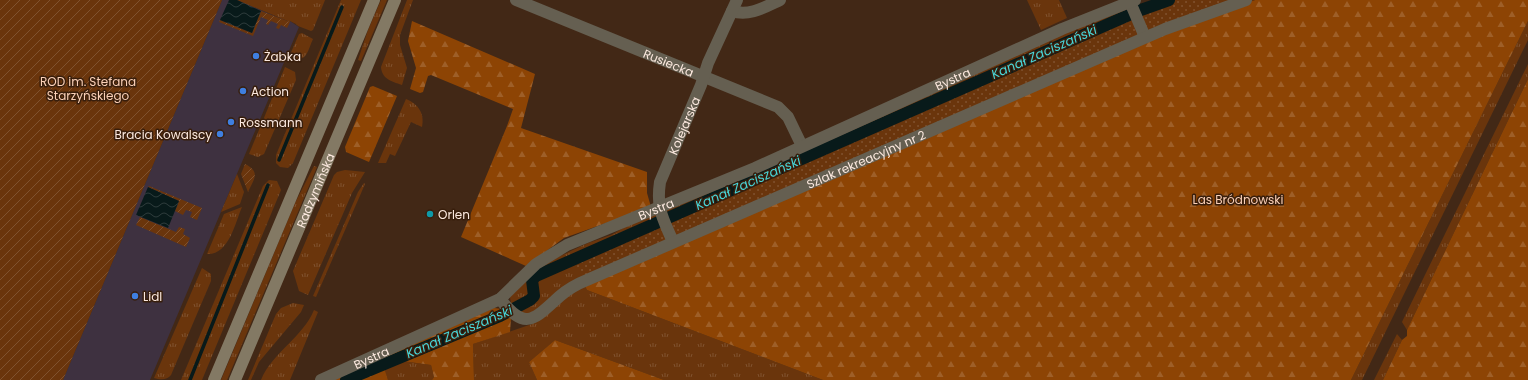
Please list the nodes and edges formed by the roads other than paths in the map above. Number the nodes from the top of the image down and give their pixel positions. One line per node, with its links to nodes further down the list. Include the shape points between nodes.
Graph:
1 (374, 0): 14 (main road, Radzymińska)
2 (395, 0): 15 (main road, Radzymińska)
3 (516, 0): 9 (street, Rusiecka)
4 (780, 0): 7 (street, via 752,12 738,13)
5 (1246, 0): 8 (street, Szlak rekreacyjny nr 2)
6 (1132, 3): 8 (street); 10 (street, Bystra, via 1062,29)
7 (735, 5): 9 (street, Kolejarska)
8 (1145, 37): 12 (street, Szlak rekreacyjny nr 2)
9 (703, 78): 10 (street, Rusiecka, via 778,108 788,117); 11 (street, Kolejarska, via 660,182)
10 (802, 146): 11 (street, Bystra)
11 (660, 211): 12 (street); 13 (street, Bystra, via 568,244 536,264)
12 (673, 242): 13 (street, Szlak rekreacyjny nr 2, via 580,283 536,317 522,318 510,311)
13 (500, 299): 16 (street, Bystra)
14 (214, 380)
15 (235, 380)
16 (321, 380)

